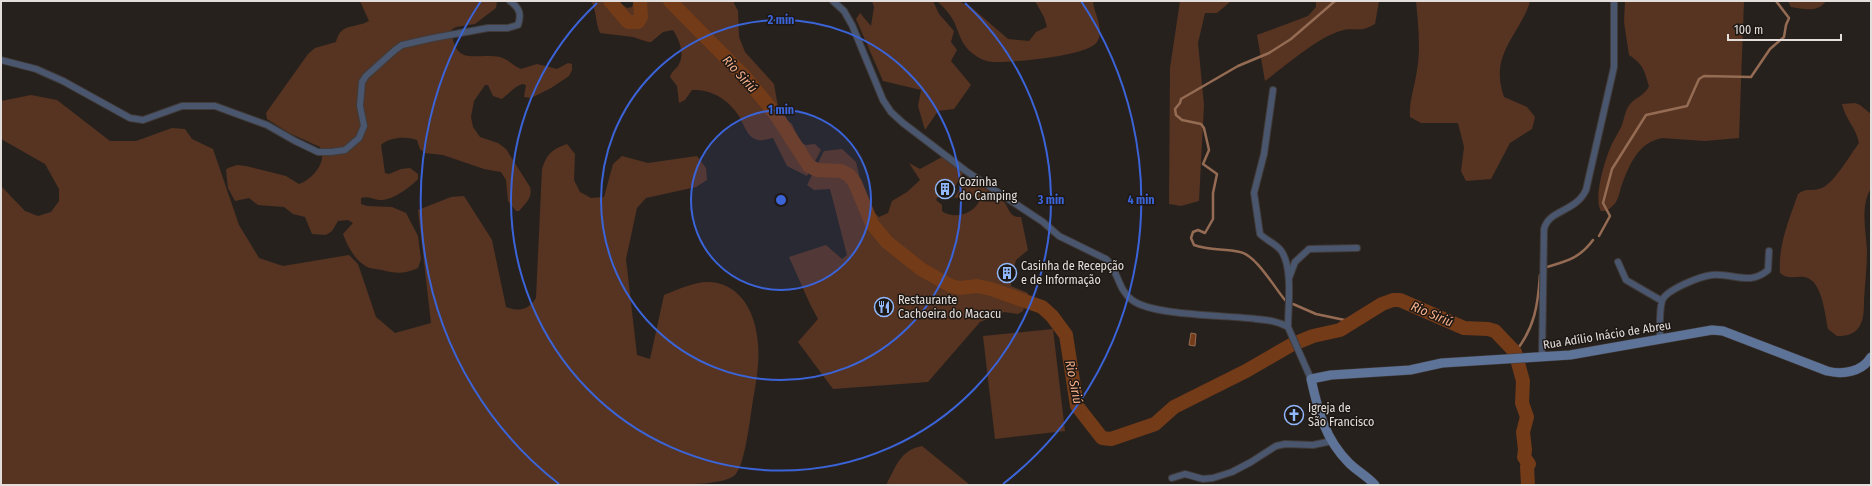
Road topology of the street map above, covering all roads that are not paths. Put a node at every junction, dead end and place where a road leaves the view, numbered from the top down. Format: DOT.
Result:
graph roads {
  1 [pos="510,1"];
  2 [pos="834,1"];
  3 [pos="1614,1"];
  4 [pos="1,60"];
  5 [pos="1273,90"];
  6 [pos="1357,248"];
  7 [pos="1769,251"];
  8 [pos="1618,262"];
  9 [pos="1288,280"];
  10 [pos="1662,302"];
  11 [pos="1288,327"];
  12 [pos="1660,339"];
  13 [pos="1542,357"];
  14 [pos="1871,357"];
  15 [pos="1311,379"];
  16 [pos="1332,440"];
  17 [pos="1172,478"];
  18 [pos="1375,485"];
  1 -- 4 [label="street"];
  2 -- 11 [label="street"];
  3 -- 13 [label="street"];
  5 -- 9 [label="street"];
  6 -- 9 [label="street"];
  7 -- 10 [label="street"];
  8 -- 10 [label="street"];
  9 -- 11 [label="street"];
  10 -- 12 [label="street"];
  11 -- 15 [label="street"];
  12 -- 13 [label="street, Rua Adílio Inácio de Abreu"];
  12 -- 14 [label="street, Rua Adílio Inácio de Abreu"];
  13 -- 15 [label="street, Rua Adílio Inácio de Abreu"];
  15 -- 16 [label="street"];
  16 -- 17 [label="street"];
  16 -- 18 [label="street"];
}
